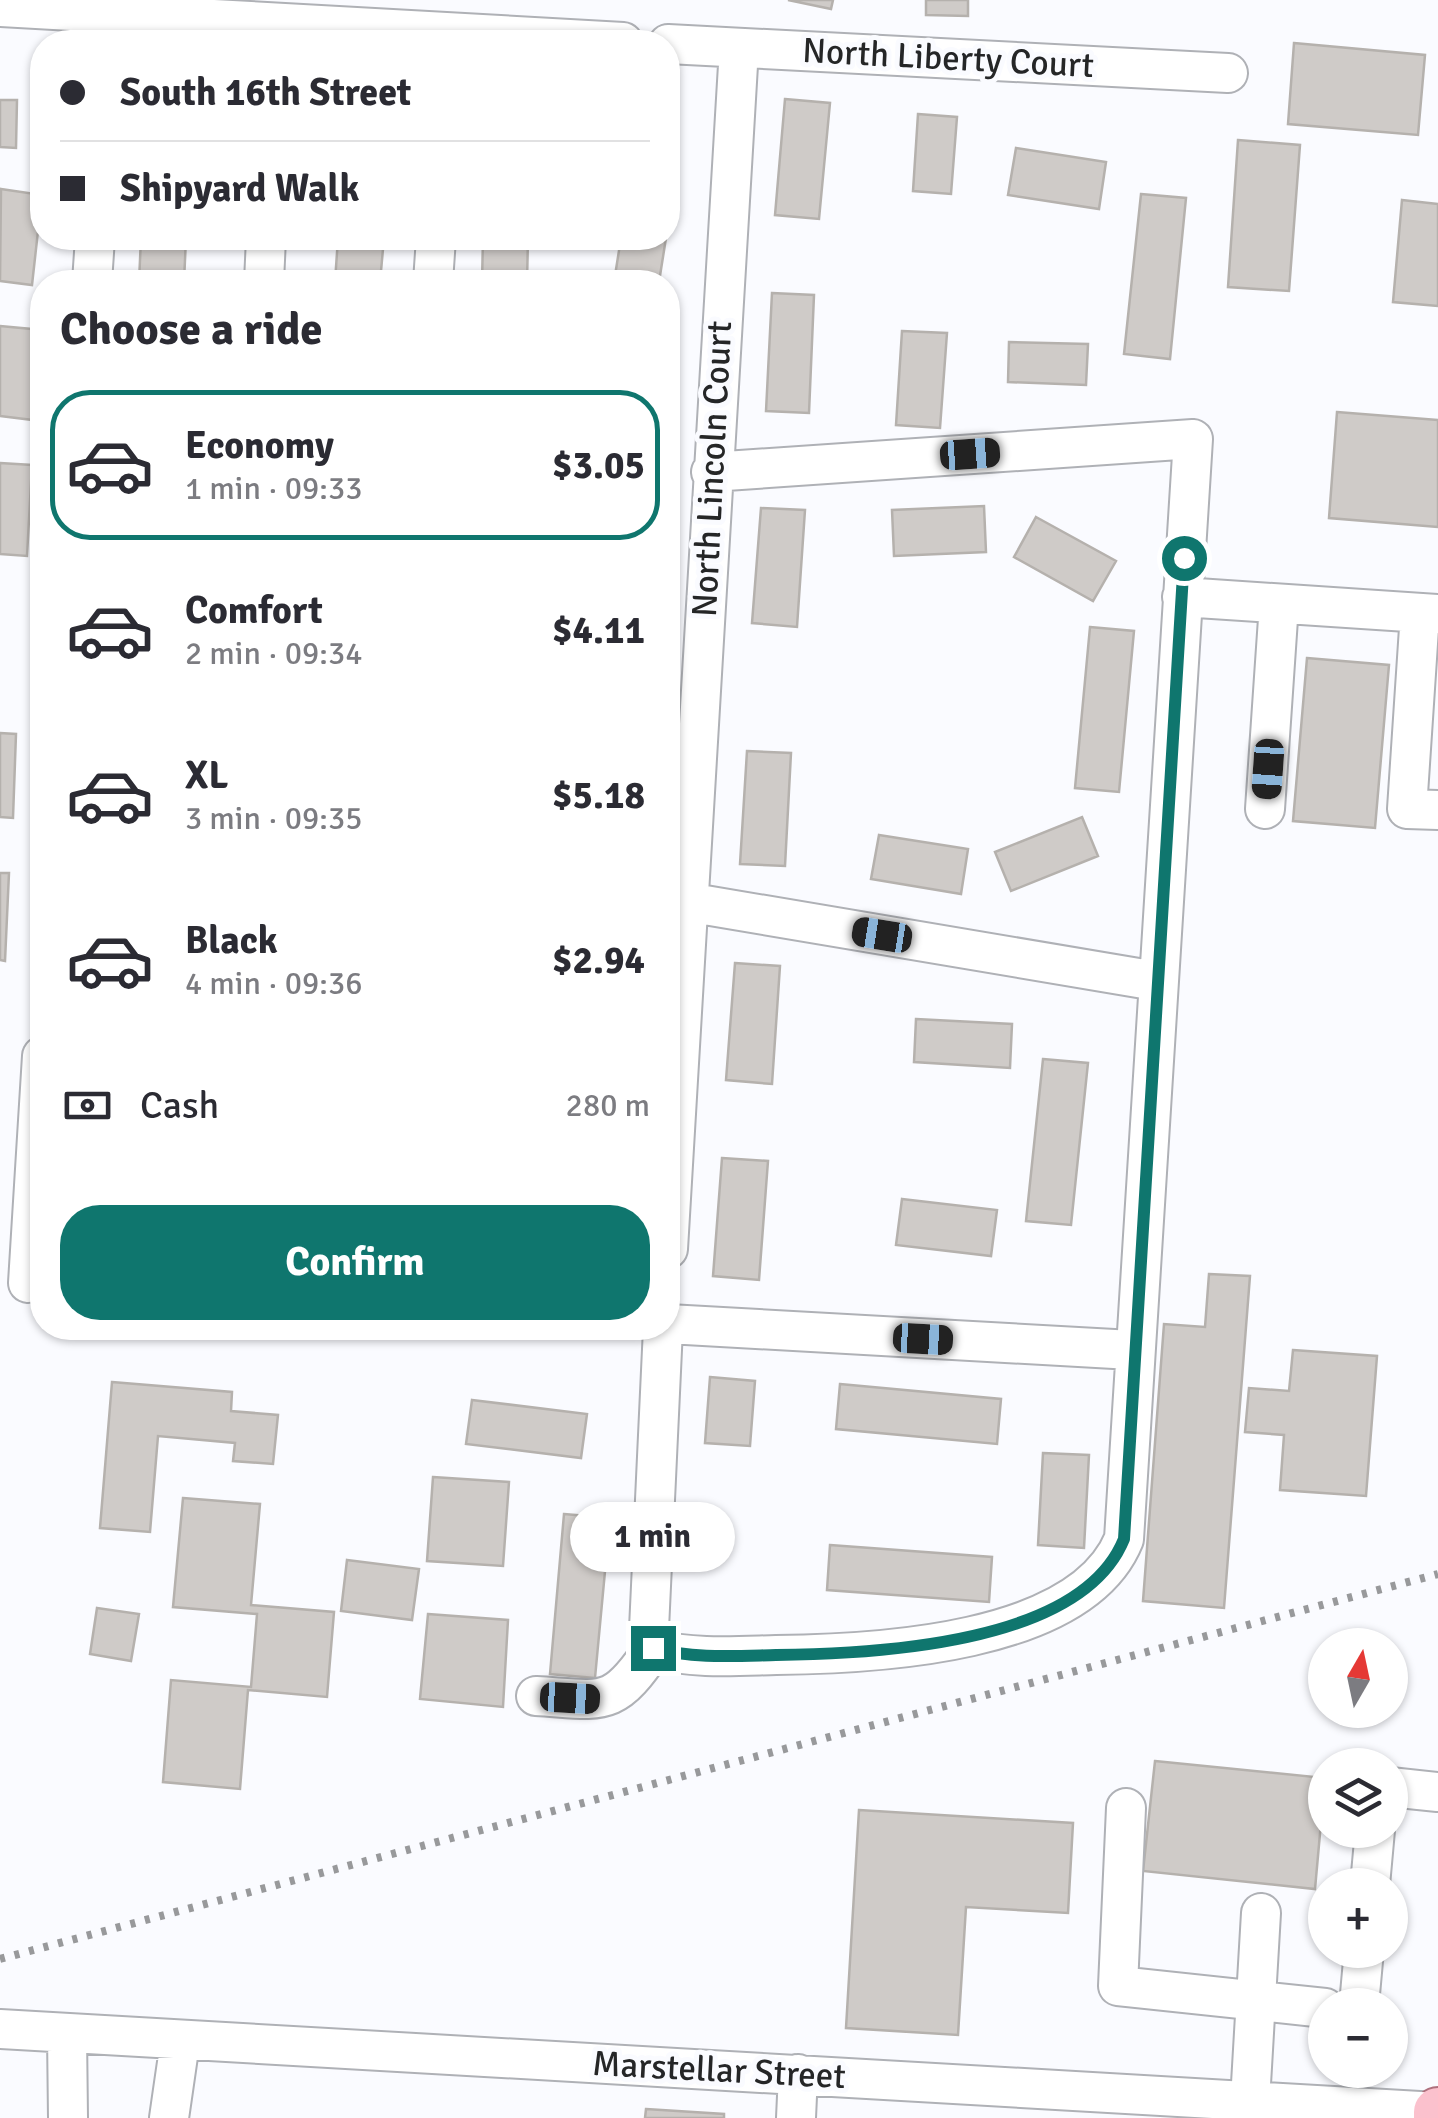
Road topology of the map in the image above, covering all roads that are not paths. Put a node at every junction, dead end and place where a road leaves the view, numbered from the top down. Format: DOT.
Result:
graph roads {
  1 [pos="0,7"];
  2 [pos="278,22"];
  3 [pos="108,29"];
  4 [pos="357,30"];
  5 [pos="680,45"];
  6 [pos="738,48"];
  7 [pos="1228,73"];
  8 [pos="711,472"];
  9 [pos="1182,598"];
  10 [pos="1279,604"];
  11 [pos="1429,613"];
  12 [pos="1265,809"];
  13 [pos="1438,810"];
  14 [pos="687,902"];
  15 [pos="1156,981"];
  16 [pos="680,1030"];
  17 [pos="30,1207"];
  18 [pos="24,1282"];
  19 [pos="680,1327"];
  20 [pos="664,1340"];
  21 [pos="1132,1350"];
  22 [pos="653,1648"];
  23 [pos="536,1696"];
  24 [pos="1408,1790"];
  25 [pos="1438,1792"];
  26 [pos="1126,1808"];
  27 [pos="1261,1913"];
  28 [pos="1256,2004"];
  29 [pos="1308,2007"];
  30 [pos="0,2028"];
  31 [pos="67,2034"];
  32 [pos="180,2042"];
  33 [pos="798,2074"];
  34 [pos="1250,2100"];
  35 [pos="1117,2106"];
  36 [pos="1438,2114"];
  37 [pos="68,2118"];
  38 [pos="169,2118"];
  39 [pos="796,2118"];
  1 -- 3 [label="street"];
  2 -- 3 [label="street"];
  2 -- 4 [label="street"];
  5 -- 6 [label="street, North Liberty Court"];
  6 -- 7 [label="street, North Liberty Court"];
  6 -- 8 [label="street, North Lincoln Court"];
  8 -- 9 [label="street"];
  8 -- 14 [label="street, North Lincoln Court"];
  9 -- 10 [label="street"];
  9 -- 15 [label="street"];
  10 -- 11 [label="street"];
  10 -- 12 [label="street"];
  11 -- 13 [label="street"];
  14 -- 15 [label="street"];
  14 -- 16 [label="street, North Lincoln Court"];
  15 -- 21 [label="street"];
  17 -- 18 [label="street"];
  19 -- 21 [label="street"];
  20 -- 22 [label="street"];
  21 -- 22 [label="street"];
  22 -- 23 [label="street"];
  24 -- 25 [label="street"];
  26 -- 28 [label="street"];
  27 -- 28 [label="street"];
  28 -- 29 [label="street"];
  28 -- 34 [label="street"];
  30 -- 31 [label="street, Marstellar Street"];
  31 -- 32 [label="street, Marstellar Street"];
  31 -- 37 [label="street"];
  32 -- 33 [label="street, Marstellar Street"];
  32 -- 38 [label="street"];
  33 -- 35 [label="street, Marstellar Street"];
  33 -- 39 [label="street"];
  34 -- 35 [label="street, Marstellar Street"];
  34 -- 36 [label="street, Marstellar Street"];
}
